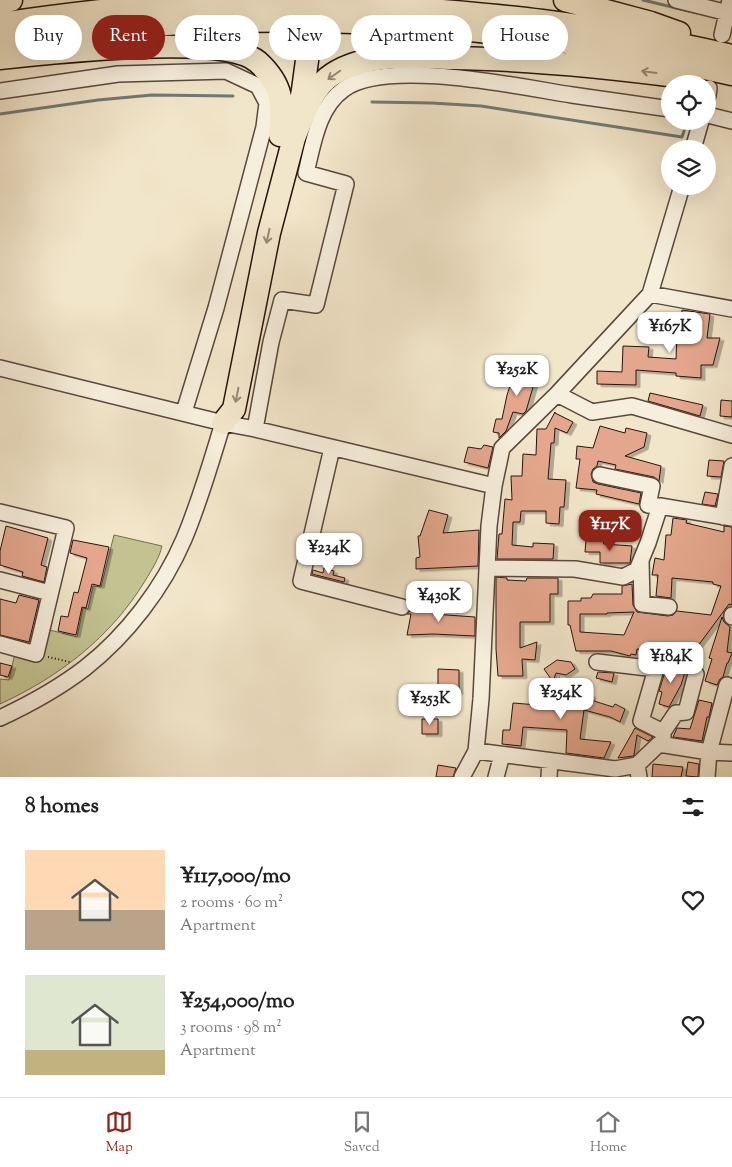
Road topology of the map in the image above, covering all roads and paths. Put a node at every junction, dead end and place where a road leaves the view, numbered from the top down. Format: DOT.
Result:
graph roads {
  1 [pos="11,0"];
  2 [pos="565,0"];
  3 [pos="676,0"];
  4 [pos="0,3"];
  5 [pos="730,9"];
  6 [pos="0,24"];
  7 [pos="0,43"];
  8 [pos="729,48"];
  9 [pos="0,58"];
  10 [pos="304,60"];
  11 [pos="732,74"];
  12 [pos="732,85"];
  13 [pos="0,92"];
  14 [pos="661,108"];
  15 [pos="716,116"];
  16 [pos="732,121"];
  17 [pos="287,136"];
  18 [pos="679,195"];
  19 [pos="650,294"];
  20 [pos="732,309"];
  21 [pos="0,368"];
  22 [pos="557,394"];
  23 [pos="184,412"];
  24 [pos="223,423"];
  25 [pos="255,429"];
  26 [pos="732,435"];
  27 [pos="332,448"];
  28 [pos="732,466"];
  29 [pos="600,475"];
  30 [pos="494,486"];
  31 [pos="660,506"];
  32 [pos="0,512"];
  33 [pos="727,518"];
  34 [pos="641,561"];
  35 [pos="488,568"];
  36 [pos="0,580"];
  37 [pos="50,593"];
  38 [pos="670,607"];
  39 [pos="402,608"];
  40 [pos="0,644"];
  41 [pos="36,654"];
  42 [pos="597,662"];
  43 [pos="75,664"];
  44 [pos="696,674"];
  45 [pos="727,685"];
  46 [pos="0,718"];
  47 [pos="663,738"];
  48 [pos="476,751"];
  49 [pos="709,752"];
  50 [pos="732,753"];
  51 [pos="502,755"];
  52 [pos="550,761"];
  53 [pos="638,771"];
  54 [pos="462,777"];
  55 [pos="496,777"];
  56 [pos="549,777"];
  57 [pos="707,777"];
  1 -- 4 [label="highway"];
  2 -- 8 [label="highway"];
  3 -- 5 [label="street"];
  5 -- 8 [label="street"];
  6 -- 8 [label="highway"];
  7 -- 11 [label="highway"];
  9 -- 17 [label="highway"];
  10 -- 17 [label="highway"];
  12 -- 17 [label="highway, one-way"];
  13 -- 23 [label="street"];
  14 -- 25 [label="street"];
  15 -- 16 [label="street"];
  17 -- 24 [label="highway"];
  18 -- 19 [label="street"];
  19 -- 20 [label="street"];
  19 -- 22 [label="street"];
  21 -- 23 [label="street"];
  22 -- 26 [label="street"];
  22 -- 30 [label="street"];
  23 -- 24 [label="street"];
  24 -- 25 [label="street"];
  24 -- 46 [label="street"];
  25 -- 27 [label="street"];
  27 -- 30 [label="street"];
  27 -- 39 [label="street"];
  28 -- 33 [label="street"];
  29 -- 31 [label="street"];
  30 -- 35 [label="street"];
  31 -- 33 [label="street"];
  31 -- 34 [label="street"];
  32 -- 37 [label="street"];
  34 -- 35 [label="street"];
  34 -- 38 [label="street"];
  35 -- 48 [label="street"];
  36 -- 37 [label="street"];
  37 -- 41 [label="street"];
  40 -- 41 [label="street"];
  41 -- 43 [label="path"];
  42 -- 47 [label="street"];
  44 -- 47 [label="street"];
  45 -- 49 [label="street"];
  47 -- 49 [label="street"];
  47 -- 53 [label="street"];
  48 -- 51 [label="street"];
  48 -- 54 [label="street"];
  49 -- 50 [label="street"];
  49 -- 57 [label="street"];
  51 -- 52 [label="street"];
  51 -- 55 [label="street"];
  52 -- 53 [label="street"];
  52 -- 56 [label="street"];
}
